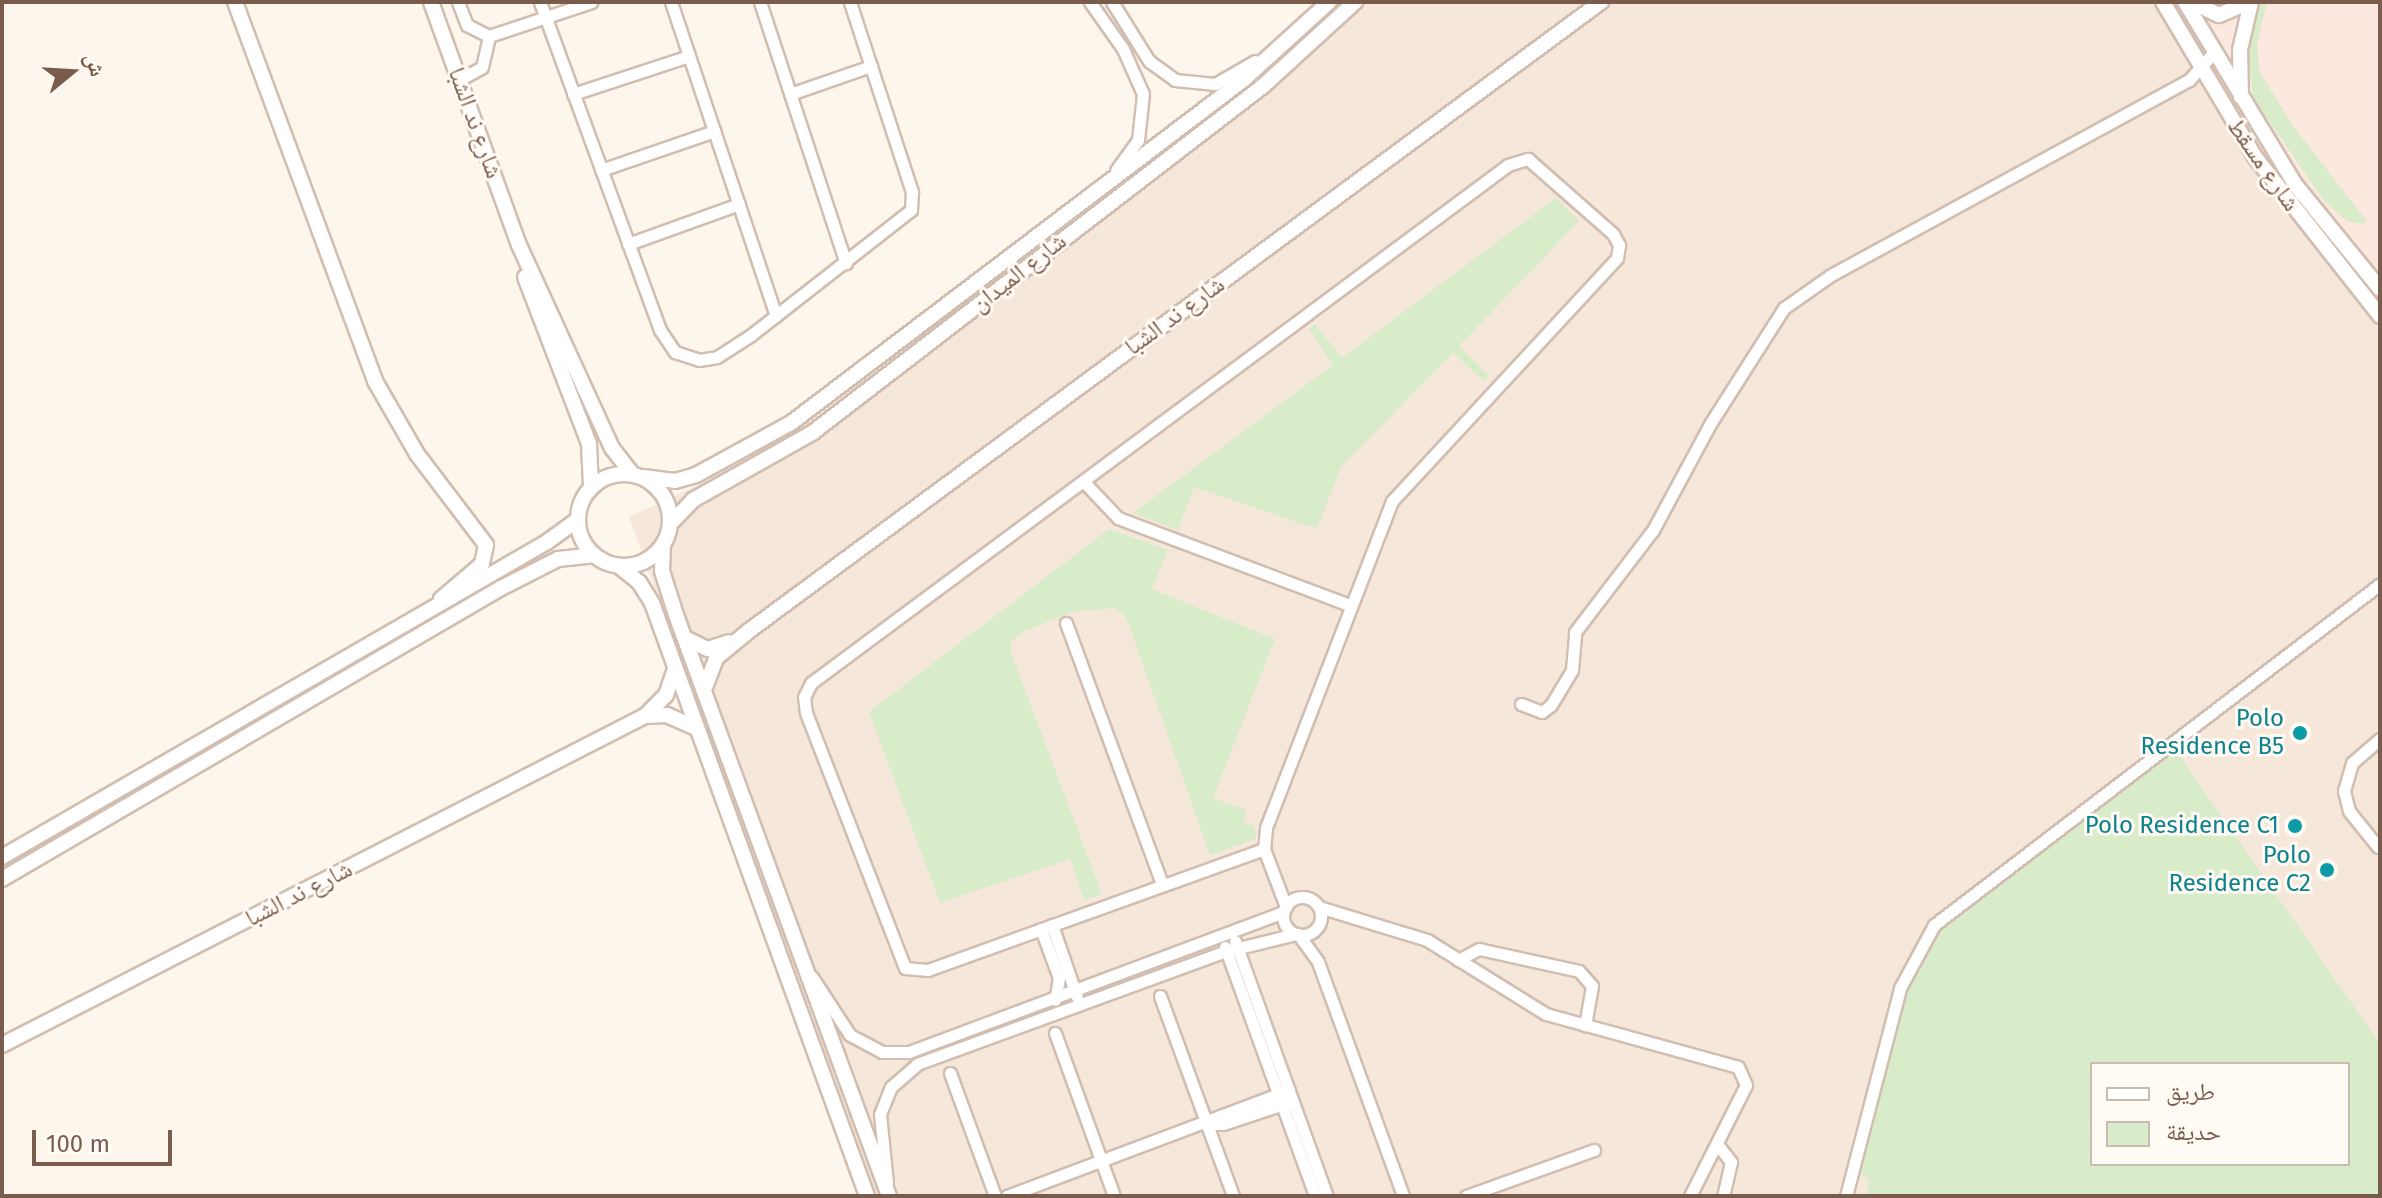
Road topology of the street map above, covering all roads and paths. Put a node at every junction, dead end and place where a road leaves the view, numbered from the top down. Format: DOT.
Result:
graph roads {
  1 [pos="235,2"];
  2 [pos="431,2"];
  3 [pos="458,2"];
  4 [pos="540,2"];
  5 [pos="591,2"];
  6 [pos="671,2"];
  7 [pos="760,2"];
  8 [pos="850,2"];
  9 [pos="1090,2"];
  10 [pos="1112,2"];
  11 [pos="1329,2"];
  12 [pos="1355,2"];
  13 [pos="1601,2"];
  14 [pos="2163,2"];
  15 [pos="2185,2"];
  16 [pos="2192,2"];
  17 [pos="2250,2"];
  18 [pos="546,17"];
  19 [pos="489,36"];
  20 [pos="1283,45"];
  21 [pos="2213,53"];
  22 [pos="689,56"];
  23 [pos="871,66"];
  24 [pos="2201,71"];
  25 [pos="459,80"];
  26 [pos="573,94"];
  27 [pos="790,94"];
  28 [pos="2242,101"];
  29 [pos="714,131"];
  30 [pos="601,170"];
  31 [pos="1095,194"];
  32 [pos="739,204"];
  33 [pos="628,244"];
  34 [pos="519,245"];
  35 [pos="846,263"];
  36 [pos="2380,289"];
  37 [pos="776,316"];
  38 [pos="2380,316"];
  39 [pos="637,476"];
  40 [pos="1083,481"];
  41 [pos="591,487"];
  42 [pos="577,520"];
  43 [pos="670,524"];
  44 [pos="663,544"];
  45 [pos="594,555"];
  46 [pos="619,566"];
  47 [pos="2380,584"];
  48 [pos="441,599"];
  49 [pos="1350,605"];
  50 [pos="1066,623"];
  51 [pos="750,630"];
  52 [pos="685,638"];
  53 [pos="675,669"];
  54 [pos="704,690"];
  55 [pos="1521,704"];
  56 [pos="645,716"];
  57 [pos="696,728"];
  58 [pos="2380,740"];
  59 [pos="1264,849"];
  60 [pos="2379,849"];
  61 [pos="2,857"];
  62 [pos="2,879"];
  63 [pos="1278,879"];
  64 [pos="1162,884"];
  65 [pos="1305,898"];
  66 [pos="1319,907"];
  67 [pos="1285,910"];
  68 [pos="1350,919"];
  69 [pos="1046,927"];
  70 [pos="1316,929"];
  71 [pos="1297,934"];
  72 [pos="1230,943"];
  73 [pos="1458,960"];
  74 [pos="1318,962"];
  75 [pos="809,973"];
  76 [pos="1076,992"];
  77 [pos="1160,996"];
  78 [pos="1055,1000"];
  79 [pos="1024,1023"];
  80 [pos="1585,1025"];
  81 [pos="1055,1033"];
  82 [pos="2,1045"];
  83 [pos="950,1073"];
  84 [pos="1286,1098"];
  85 [pos="1207,1124"];
  86 [pos="1717,1144"];
  87 [pos="1594,1150"];
  88 [pos="1102,1162"];
  89 [pos="888,1194"];
  90 [pos="867,1196"];
  91 [pos="995,1196"];
  92 [pos="1007,1196"];
  93 [pos="1114,1196"];
  94 [pos="1233,1196"];
  95 [pos="1315,1196"];
  96 [pos="1327,1196"];
  97 [pos="1403,1196"];
  98 [pos="1466,1196"];
  99 [pos="1690,1196"];
  100 [pos="1723,1196"];
  101 [pos="1846,1196"];
  1 -- 48 [label="street"];
  2 -- 25 [label="street, شارع ند الشبا"];
  3 -- 19 [label="street"];
  4 -- 18 [label="street"];
  5 -- 18 [label="street"];
  6 -- 22 [label="street"];
  7 -- 27 [label="street"];
  8 -- 23 [label="street"];
  9 -- 31 [label="street"];
  10 -- 20 [label="street"];
  11 -- 20 [label="street, شارع الميدان"];
  12 -- 43 [label="street, شارع الميدان"];
  13 -- 51 [label="street, شارع ند الشبا"];
  14 -- 24 [label="street, شارع مسقط"];
  15 -- 21 [label="street, شارع مسقط"];
  16 -- 17 [label="street"];
  17 -- 28 [label="street"];
  18 -- 19 [label="street"];
  18 -- 26 [label="street"];
  19 -- 25 [label="street"];
  20 -- 31 [label="street, شارع الميدان"];
  21 -- 24 [label="street"];
  21 -- 28 [label="street, شارع مسقط"];
  22 -- 26 [label="street"];
  22 -- 29 [label="street"];
  23 -- 27 [label="street"];
  23 -- 35 [label="street"];
  24 -- 38 [label="street, شارع مسقط"];
  24 -- 55 [label="street"];
  25 -- 34 [label="street, شارع ند الشبا"];
  26 -- 30 [label="street"];
  27 -- 35 [label="street"];
  28 -- 36 [label="street, شارع مسقط"];
  29 -- 30 [label="street"];
  29 -- 32 [label="street"];
  30 -- 33 [label="street"];
  31 -- 39 [label="street, شارع الميدان"];
  32 -- 33 [label="street"];
  32 -- 37 [label="street"];
  33 -- 37 [label="street"];
  34 -- 39 [label="street, شارع ند الشبا"];
  34 -- 41 [label="street, شارع ند الشبا"];
  35 -- 37 [label="street"];
  39 -- 41 [label="street"];
  39 -- 43 [label="street"];
  40 -- 49 [label="street"];
  40 -- 49 [label="street"];
  40 -- 69 [label="street"];
  41 -- 42 [label="street"];
  42 -- 45 [label="street"];
  42 -- 48 [label="street"];
  43 -- 44 [label="street"];
  44 -- 46 [label="street"];
  44 -- 52 [label="street"];
  45 -- 46 [label="street"];
  45 -- 62 [label="street"];
  46 -- 53 [label="street"];
  47 -- 101 [label="street"];
  48 -- 61 [label="street"];
  49 -- 59 [label="street"];
  50 -- 64 [label="street"];
  51 -- 52 [label="street, شارع ند الشبا"];
  51 -- 54 [label="street, شارع ند الشبا"];
  52 -- 54 [label="street"];
  53 -- 56 [label="street"];
  53 -- 57 [label="street"];
  54 -- 75 [label="street"];
  56 -- 57 [label="street"];
  56 -- 82 [label="street, شارع ند الشبا"];
  57 -- 90 [label="street"];
  58 -- 60 [label="street"];
  59 -- 63 [label="street"];
  59 -- 64 [label="street"];
  63 -- 65 [label="street"];
  63 -- 67 [label="street"];
  64 -- 69 [label="street"];
  65 -- 66 [label="street"];
  65 -- 67 [label="street"];
  66 -- 68 [label="street"];
  66 -- 70 [label="street"];
  67 -- 71 [label="street"];
  67 -- 72 [label="street"];
  68 -- 70 [label="street"];
  68 -- 73 [label="street"];
  69 -- 76 [label="street"];
  69 -- 78 [label="street"];
  70 -- 71 [label="street"];
  70 -- 74 [label="street"];
  71 -- 72 [label="street"];
  71 -- 74 [label="street"];
  72 -- 76 [label="street"];
  72 -- 79 [label="street"];
  72 -- 84 [label="street"];
  73 -- 80 [label="street"];
  73 -- 80 [label="street"];
  74 -- 97 [label="street"];
  75 -- 78 [label="street"];
  75 -- 89 [label="street"];
  76 -- 78 [label="street"];
  76 -- 79 [label="street"];
  77 -- 85 [label="street"];
  79 -- 89 [label="street"];
  80 -- 86 [label="street"];
  81 -- 88 [label="street"];
  83 -- 91 [label="street"];
  84 -- 85 [label="street"];
  84 -- 95 [label="street"];
  84 -- 96 [label="street"];
  85 -- 88 [label="street"];
  85 -- 94 [label="street"];
  86 -- 99 [label="street"];
  86 -- 100 [label="street"];
  87 -- 98 [label="street"];
  88 -- 92 [label="street"];
  88 -- 93 [label="street"];
}
